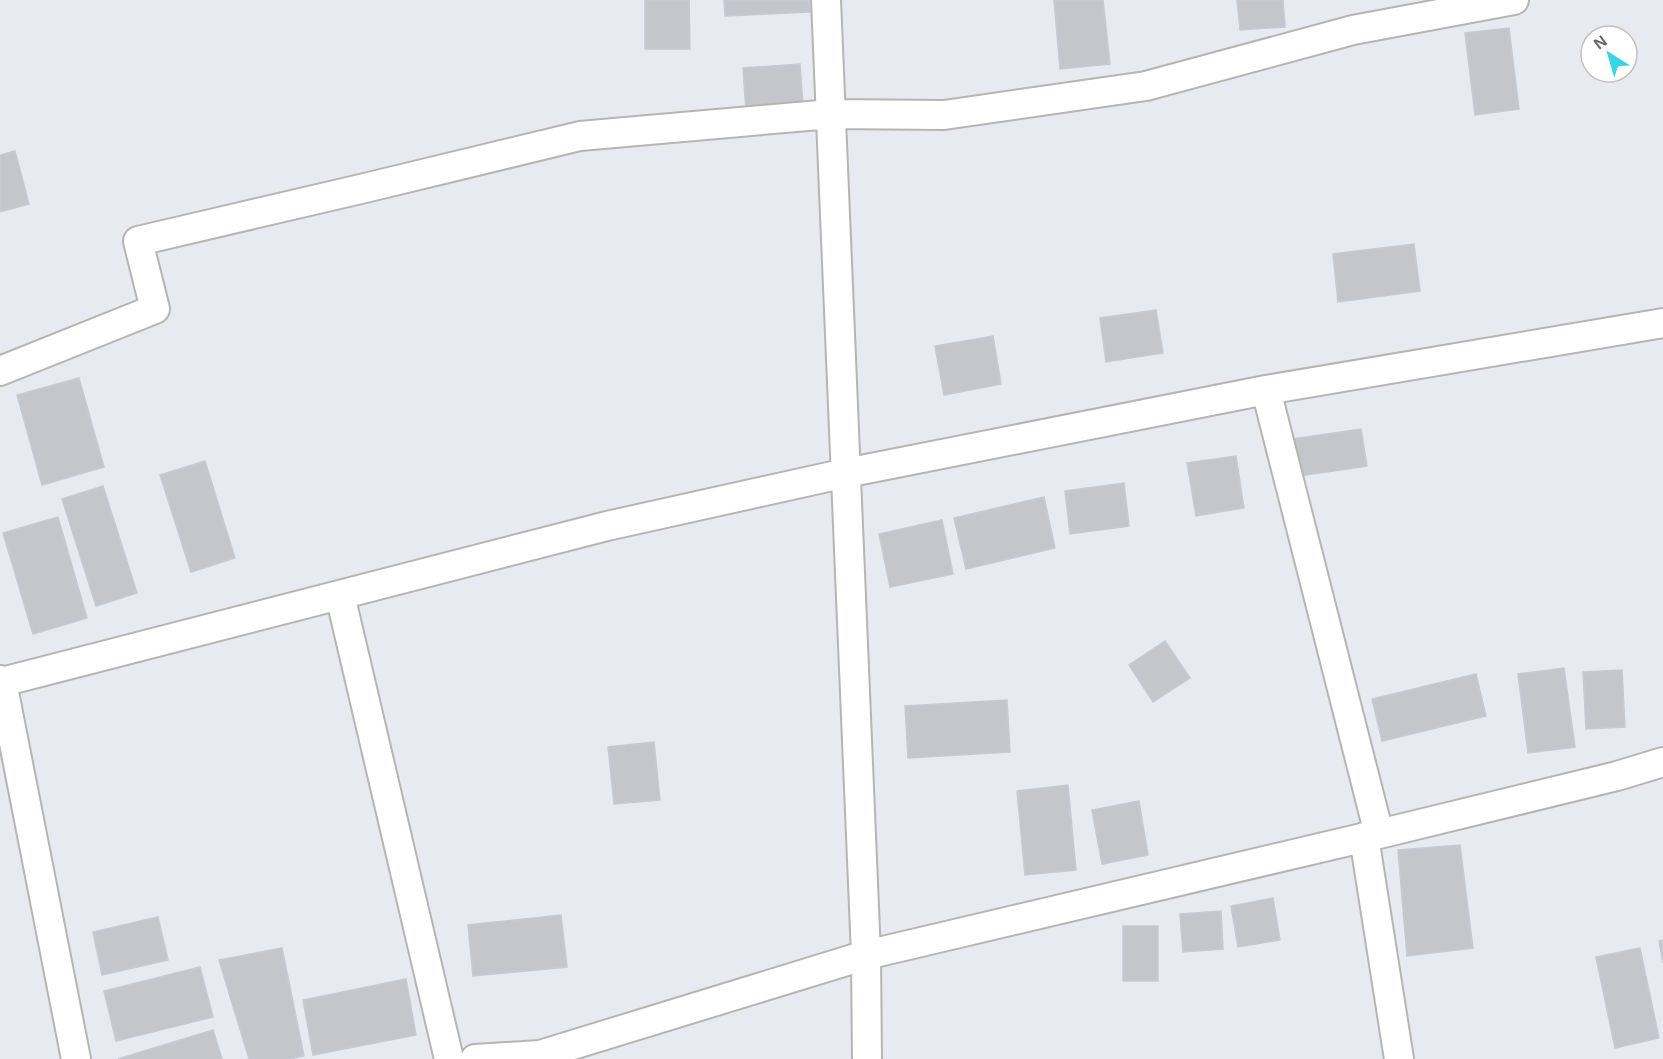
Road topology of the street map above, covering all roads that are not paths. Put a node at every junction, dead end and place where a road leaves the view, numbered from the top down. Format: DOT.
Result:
graph roads {
  1 [pos="826,0"];
  2 [pos="1514,0"];
  3 [pos="831,114"];
  4 [pos="1663,323"];
  5 [pos="0,371"];
  6 [pos="1266,390"];
  7 [pos="846,473"];
  8 [pos="340,595"];
  9 [pos="1,682"];
  10 [pos="1663,762"];
  11 [pos="1372,835"];
  12 [pos="866,955"];
  13 [pos="76,1059"];
  14 [pos="449,1059"];
  15 [pos="475,1059"];
  16 [pos="867,1059"];
  17 [pos="1399,1059"];
  1 -- 3 [label="street"];
  2 -- 3 [label="street"];
  3 -- 5 [label="street"];
  3 -- 7 [label="street"];
  4 -- 6 [label="street"];
  6 -- 7 [label="street"];
  6 -- 11 [label="street"];
  7 -- 8 [label="street"];
  7 -- 12 [label="street"];
  8 -- 9 [label="street"];
  8 -- 14 [label="street"];
  9 -- 13 [label="street"];
  10 -- 11 [label="street"];
  11 -- 12 [label="street"];
  11 -- 17 [label="street"];
  12 -- 15 [label="street"];
  12 -- 16 [label="street"];
}
